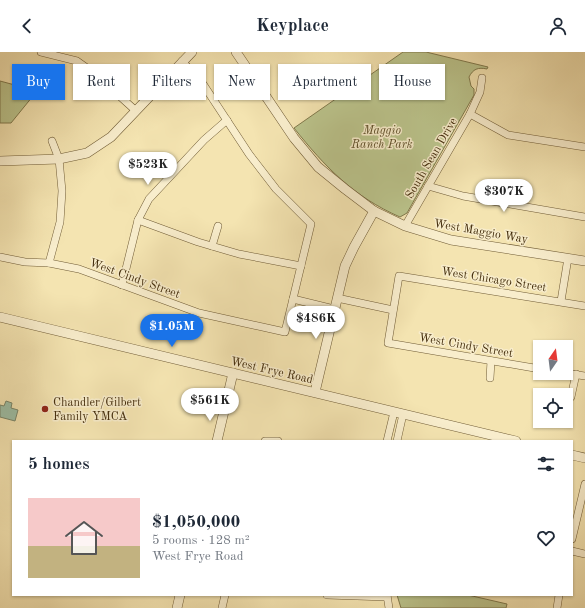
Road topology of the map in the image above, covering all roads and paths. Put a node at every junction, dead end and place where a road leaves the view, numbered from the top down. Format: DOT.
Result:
graph roads {
  1 [pos="41,52"];
  2 [pos="192,52"];
  3 [pos="236,52"];
  4 [pos="182,61"];
  5 [pos="482,78"];
  6 [pos="136,110"];
  7 [pos="470,114"];
  8 [pos="227,120"];
  9 [pos="52,141"];
  10 [pos="585,147"];
  11 [pos="59,159"];
  12 [pos="0,162"];
  13 [pos="428,186"];
  14 [pos="374,210"];
  15 [pos="585,217"];
  16 [pos="138,220"];
  17 [pos="218,226"];
  18 [pos="405,226"];
  19 [pos="212,246"];
  20 [pos="0,256"];
  21 [pos="568,258"];
  22 [pos="585,261"];
  23 [pos="49,263"];
  24 [pos="301,266"];
  25 [pos="122,285"];
  26 [pos="337,298"];
  27 [pos="293,299"];
  28 [pos="561,301"];
  29 [pos="585,306"];
  30 [pos="334,309"];
  31 [pos="393,310"];
  32 [pos="0,317"];
  33 [pos="491,361"];
  34 [pos="533,368"];
  35 [pos="234,373"];
  36 [pos="573,374"];
  37 [pos="576,374"];
  38 [pos="585,376"];
  39 [pos="490,378"];
  40 [pos="573,388"];
  41 [pos="315,392"];
  42 [pos="399,413"];
  43 [pos="217,440"];
  44 [pos="387,440"];
  45 [pos="397,440"];
  46 [pos="512,440"];
  47 [pos="573,455"];
  48 [pos="585,458"];
  49 [pos="585,484"];
  50 [pos="573,535"];
  51 [pos="573,550"];
  52 [pos="585,554"];
  53 [pos="180,596"];
  54 [pos="225,596"];
  55 [pos="387,596"];
  56 [pos="560,596"];
  57 [pos="177,608"];
  58 [pos="222,608"];
  59 [pos="390,608"];
  60 [pos="557,608"];
  1 -- 6 [label="street"];
  2 -- 4 [label="street"];
  3 -- 14 [label="street, West Maggio Way"];
  4 -- 6 [label="street"];
  4 -- 8 [label="street"];
  5 -- 7 [label="street, South Sean Drive"];
  6 -- 11 [label="street"];
  7 -- 10 [label="street"];
  7 -- 13 [label="street, South Sean Drive"];
  8 -- 16 [label="street"];
  8 -- 24 [label="street"];
  9 -- 11 [label="street"];
  11 -- 12 [label="street"];
  11 -- 23 [label="street"];
  13 -- 15 [label="street"];
  13 -- 18 [label="street, South Sean Drive"];
  14 -- 18 [label="street, West Maggio Way"];
  14 -- 26 [label="street"];
  16 -- 19 [label="street"];
  16 -- 25 [label="street"];
  17 -- 19 [label="street"];
  18 -- 21 [label="street, West Maggio Way"];
  19 -- 24 [label="street"];
  20 -- 23 [label="street, West Cindy Street"];
  21 -- 22 [label="street, West Maggio Way"];
  21 -- 28 [label="street"];
  23 -- 25 [label="street, West Cindy Street"];
  24 -- 27 [label="street"];
  25 -- 27 [label="street, West Cindy Street"];
  26 -- 30 [label="street"];
  26 -- 31 [label="street"];
  27 -- 30 [label="street"];
  28 -- 29 [label="street, West Chicago Street"];
  28 -- 31 [label="street, West Chicago Street"];
  30 -- 41 [label="street"];
  31 -- 33 [label="street, West Cindy Street"];
  32 -- 35 [label="street, West Frye Road"];
  33 -- 34 [label="street, West Cindy Street"];
  33 -- 39 [label="street"];
  35 -- 41 [label="street, West Frye Road"];
  35 -- 43 [label="street"];
  36 -- 37 [label="street"];
  37 -- 38 [label="street"];
  37 -- 40 [label="street"];
  41 -- 42 [label="street, West Frye Road"];
  42 -- 44 [label="street"];
  42 -- 45 [label="street"];
  42 -- 46 [label="street, West Frye Road"];
  47 -- 48 [label="street"];
  49 -- 50 [label="street"];
  51 -- 52 [label="street"];
  53 -- 57 [label="street"];
  54 -- 58 [label="street"];
  55 -- 59 [label="street"];
  56 -- 60 [label="street"];
}
